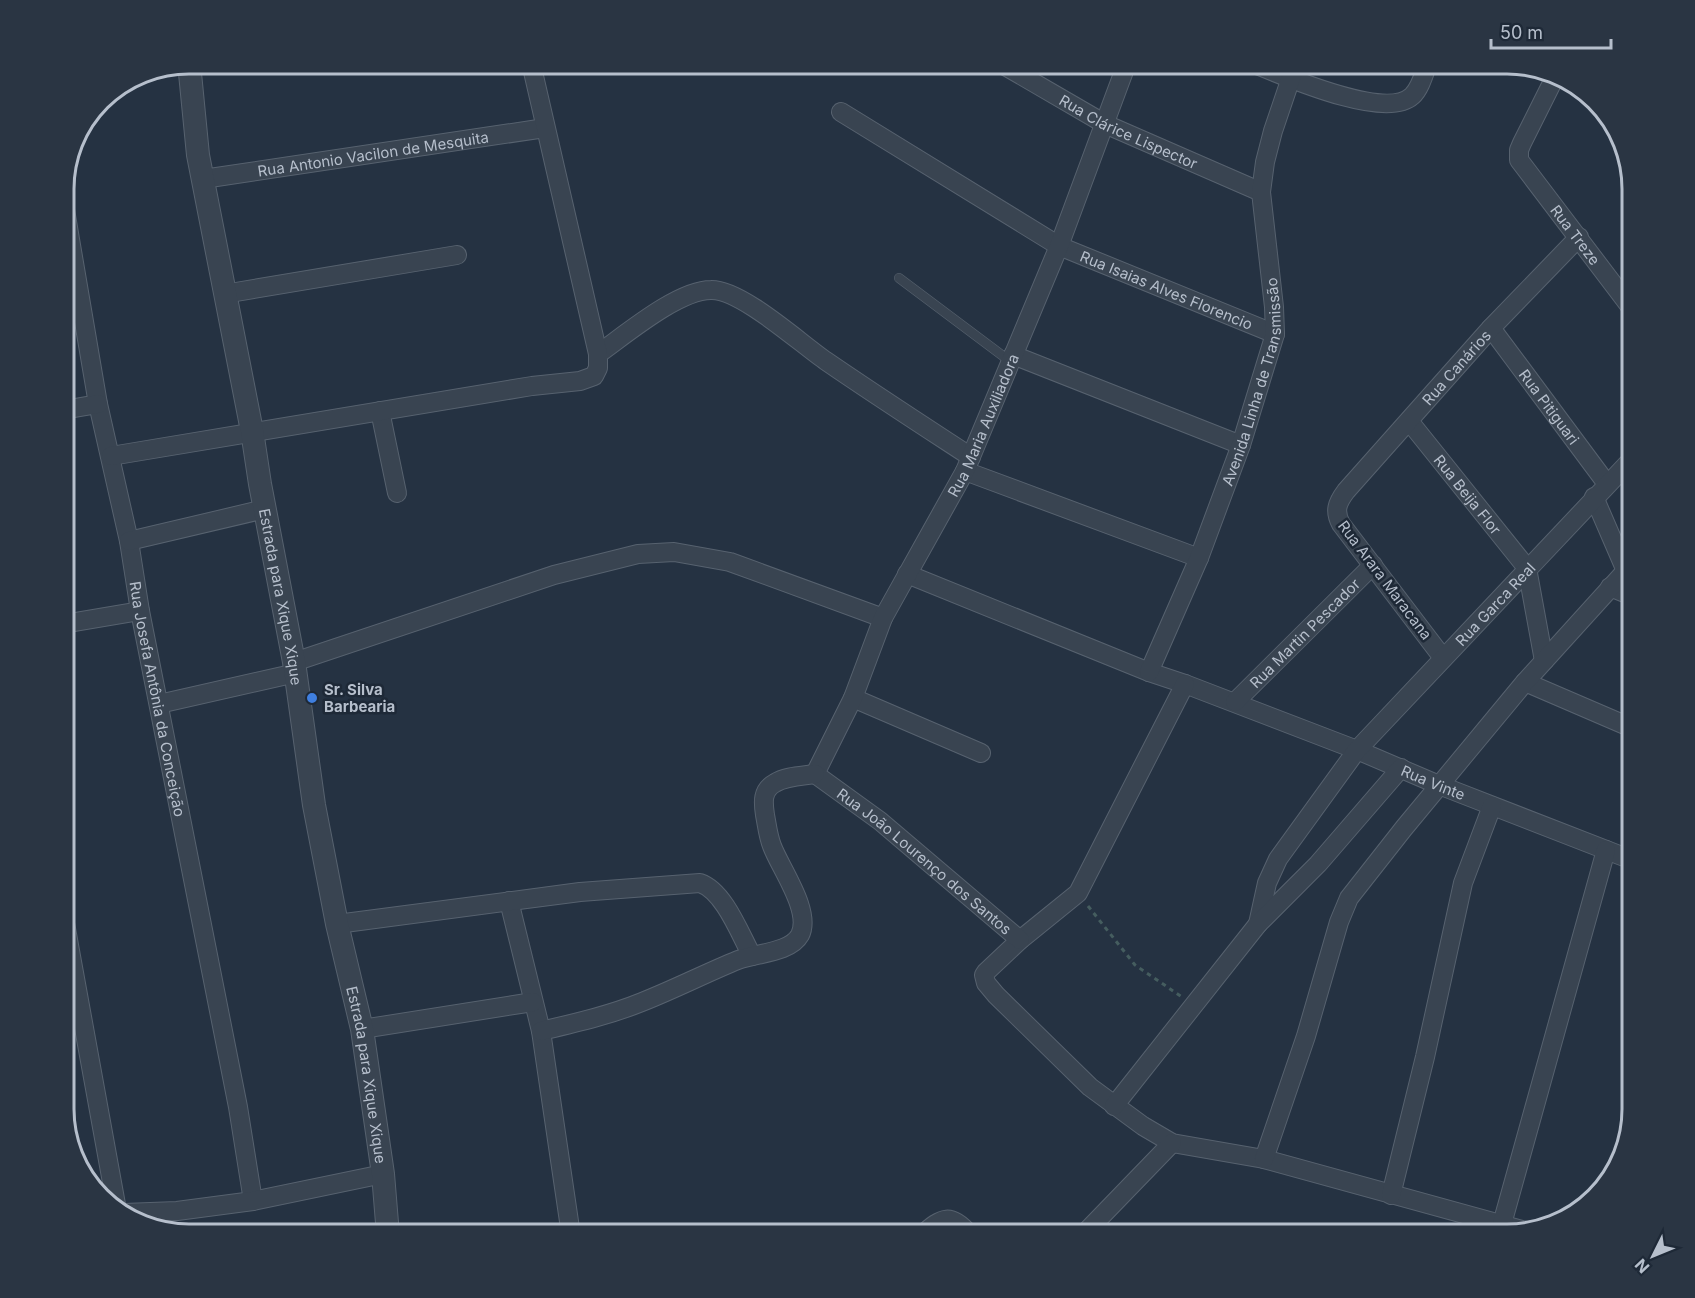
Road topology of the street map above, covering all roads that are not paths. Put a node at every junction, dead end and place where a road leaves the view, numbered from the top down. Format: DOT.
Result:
graph roads {
  1 [pos="190,74"];
  2 [pos="533,74"];
  3 [pos="1019,74"];
  4 [pos="1123,74"];
  5 [pos="1293,74"];
  6 [pos="1300,74"];
  7 [pos="1424,74"];
  8 [pos="1552,83"];
  9 [pos="841,112"];
  10 [pos="1105,124"];
  11 [pos="545,128"];
  12 [pos="203,179"];
  13 [pos="1262,192"];
  14 [pos="1579,237"];
  15 [pos="1059,246"];
  16 [pos="457,255"];
  17 [pos="74,263"];
  18 [pos="899,278"];
  19 [pos="224,294"];
  20 [pos="1622,295"];
  21 [pos="1491,328"];
  22 [pos="1275,334"];
  23 [pos="598,354"];
  24 [pos="1012,358"];
  25 [pos="98,404"];
  26 [pos="74,408"];
  27 [pos="380,411"];
  28 [pos="1409,421"];
  29 [pos="252,431"];
  30 [pos="1241,445"];
  31 [pos="111,456"];
  32 [pos="968,464"];
  33 [pos="1622,469"];
  34 [pos="1607,484"];
  35 [pos="397,493"];
  36 [pos="1594,497"];
  37 [pos="1339,500"];
  38 [pos="265,509"];
  39 [pos="129,541"];
  40 [pos="1622,553"];
  41 [pos="1199,558"];
  42 [pos="1373,565"];
  43 [pos="1527,568"];
  44 [pos="907,574"];
  45 [pos="1622,574"];
  46 [pos="1610,587"];
  47 [pos="1622,592"];
  48 [pos="140,611"];
  49 [pos="883,618"];
  50 [pos="74,622"];
  51 [pos="1443,658"];
  52 [pos="1544,661"];
  53 [pos="295,667"];
  54 [pos="1149,672"];
  55 [pos="1525,682"];
  56 [pos="1185,684"];
  57 [pos="853,698"];
  58 [pos="1234,702"];
  59 [pos="159,704"];
  60 [pos="1622,724"];
  61 [pos="1357,750"];
  62 [pos="981,753"];
  63 [pos="1401,768"];
  64 [pos="815,774"];
  65 [pos="1439,785"];
  66 [pos="1492,806"];
  67 [pos="1606,850"];
  68 [pos="1622,856"];
  69 [pos="509,901"];
  70 [pos="337,924"];
  71 [pos="1258,924"];
  72 [pos="1020,940"];
  73 [pos="752,956"];
  74 [pos="74,973"];
  75 [pos="533,1002"];
  76 [pos="362,1029"];
  77 [pos="541,1031"];
  78 [pos="1114,1106"];
  79 [pos="1172,1143"];
  80 [pos="1264,1159"];
  81 [pos="383,1174"];
  82 [pos="1391,1195"];
  83 [pos="115,1197"];
  84 [pos="253,1201"];
  85 [pos="137,1213"];
  86 [pos="387,1224"];
  87 [pos="570,1224"];
  88 [pos="936,1224"];
  89 [pos="959,1224"];
  90 [pos="1094,1224"];
  91 [pos="1502,1224"];
  1 -- 12 [label="street, Estrada para Xique Xique"];
  2 -- 11 [label="street"];
  3 -- 10 [label="street, Rua Clárice Lispector"];
  4 -- 10 [label="street, Rua Maria Auxiliadora"];
  5 -- 13 [label="street, Avenida Linha de Transmissão"];
  6 -- 7 [label="street"];
  8 -- 14 [label="street, Rua Treze"];
  9 -- 15 [label="street, Rua Isaias Alves Florencio"];
  10 -- 13 [label="street, Rua Clárice Lispector"];
  10 -- 15 [label="street, Rua Maria Auxiliadora"];
  11 -- 12 [label="street, Rua Antonio Vacilon de Mesquita"];
  11 -- 23 [label="street"];
  12 -- 19 [label="street, Estrada para Xique Xique"];
  13 -- 22 [label="street, Avenida Linha de Transmissão"];
  14 -- 20 [label="street, Rua Treze"];
  14 -- 21 [label="street, Rua Canários"];
  15 -- 22 [label="street, Rua Isaias Alves Florencio"];
  15 -- 24 [label="street, Rua Maria Auxiliadora"];
  16 -- 19 [label="street"];
  17 -- 25 [label="street, Rua Josefa Antônia da Conceição"];
  18 -- 24 [label="lane"];
  19 -- 29 [label="street, Estrada para Xique Xique"];
  21 -- 28 [label="street, Rua Canários"];
  21 -- 34 [label="street, Rua Pitiguari"];
  22 -- 30 [label="street, Avenida Linha de Transmissão"];
  23 -- 27 [label="street"];
  23 -- 32 [label="street"];
  24 -- 30 [label="street"];
  24 -- 32 [label="street, Rua Maria Auxiliadora"];
  25 -- 26 [label="street"];
  25 -- 31 [label="street, Rua Josefa Antônia da Conceição"];
  27 -- 29 [label="street"];
  27 -- 35 [label="street"];
  28 -- 37 [label="street, Rua Canários"];
  28 -- 43 [label="street, Rua Beija Flor"];
  29 -- 31 [label="street"];
  29 -- 38 [label="street, Estrada para Xique Xique"];
  30 -- 41 [label="street, Avenida Linha de Transmissão"];
  31 -- 39 [label="street, Rua Josefa Antônia da Conceição"];
  32 -- 41 [label="street"];
  32 -- 44 [label="street, Rua Maria Auxiliadora"];
  33 -- 34 [label="street, Rua Garca Real"];
  34 -- 36 [label="street, Rua Garca Real"];
  36 -- 40 [label="street"];
  36 -- 43 [label="street, Rua Garca Real"];
  37 -- 42 [label="street, Rua Arara Maracana"];
  38 -- 39 [label="street"];
  38 -- 53 [label="street, Estrada para Xique Xique"];
  39 -- 48 [label="street, Rua Josefa Antônia da Conceição"];
  41 -- 54 [label="street, Avenida Linha de Transmissão"];
  42 -- 51 [label="street, Rua Arara Maracana"];
  42 -- 58 [label="street, Rua Martin Pescador"];
  43 -- 51 [label="street, Rua Garca Real"];
  43 -- 52 [label="street"];
  44 -- 49 [label="street, Rua Maria Auxiliadora"];
  44 -- 54 [label="street, Rua Vinte"];
  45 -- 46 [label="street"];
  46 -- 47 [label="street"];
  46 -- 52 [label="street"];
  48 -- 50 [label="street"];
  48 -- 59 [label="street, Rua Josefa Antônia da Conceição"];
  49 -- 53 [label="street"];
  49 -- 57 [label="street, Rua Maria Auxiliadora"];
  51 -- 61 [label="street, Rua Garca Real"];
  52 -- 55 [label="street"];
  53 -- 59 [label="street"];
  53 -- 70 [label="street, Estrada para Xique Xique"];
  54 -- 56 [label="street, Rua Vinte"];
  55 -- 60 [label="street"];
  55 -- 65 [label="street"];
  56 -- 58 [label="street, Rua Vinte"];
  56 -- 72 [label="street"];
  57 -- 62 [label="street"];
  57 -- 64 [label="street, Rua Maria Auxiliadora"];
  58 -- 61 [label="street, Rua Vinte"];
  59 -- 84 [label="street, Rua Josefa Antônia da Conceição"];
  61 -- 63 [label="street, Rua Vinte"];
  61 -- 71 [label="street, Rua Garca Real"];
  63 -- 65 [label="street, Rua Vinte"];
  63 -- 71 [label="street"];
  64 -- 72 [label="street, Rua João Lourenço dos Santos"];
  64 -- 73 [label="street"];
  65 -- 66 [label="street, Rua Vinte"];
  65 -- 80 [label="street"];
  66 -- 67 [label="street, Rua Vinte"];
  66 -- 82 [label="street"];
  67 -- 68 [label="street, Rua Vinte"];
  67 -- 91 [label="street"];
  69 -- 70 [label="street"];
  69 -- 73 [label="street"];
  69 -- 75 [label="street"];
  70 -- 76 [label="street, Estrada para Xique Xique"];
  71 -- 78 [label="street"];
  72 -- 78 [label="street, Rua João Lourenço dos Santos"];
  73 -- 77 [label="street"];
  74 -- 83 [label="street"];
  75 -- 76 [label="street"];
  75 -- 77 [label="street"];
  76 -- 81 [label="street, Estrada para Xique Xique"];
  77 -- 87 [label="street"];
  78 -- 79 [label="street"];
  79 -- 80 [label="street"];
  79 -- 90 [label="street"];
  80 -- 82 [label="street"];
  81 -- 84 [label="street"];
  81 -- 86 [label="street, Estrada para Xique Xique"];
  82 -- 91 [label="street"];
  84 -- 85 [label="street"];
  88 -- 89 [label="street"];
}
